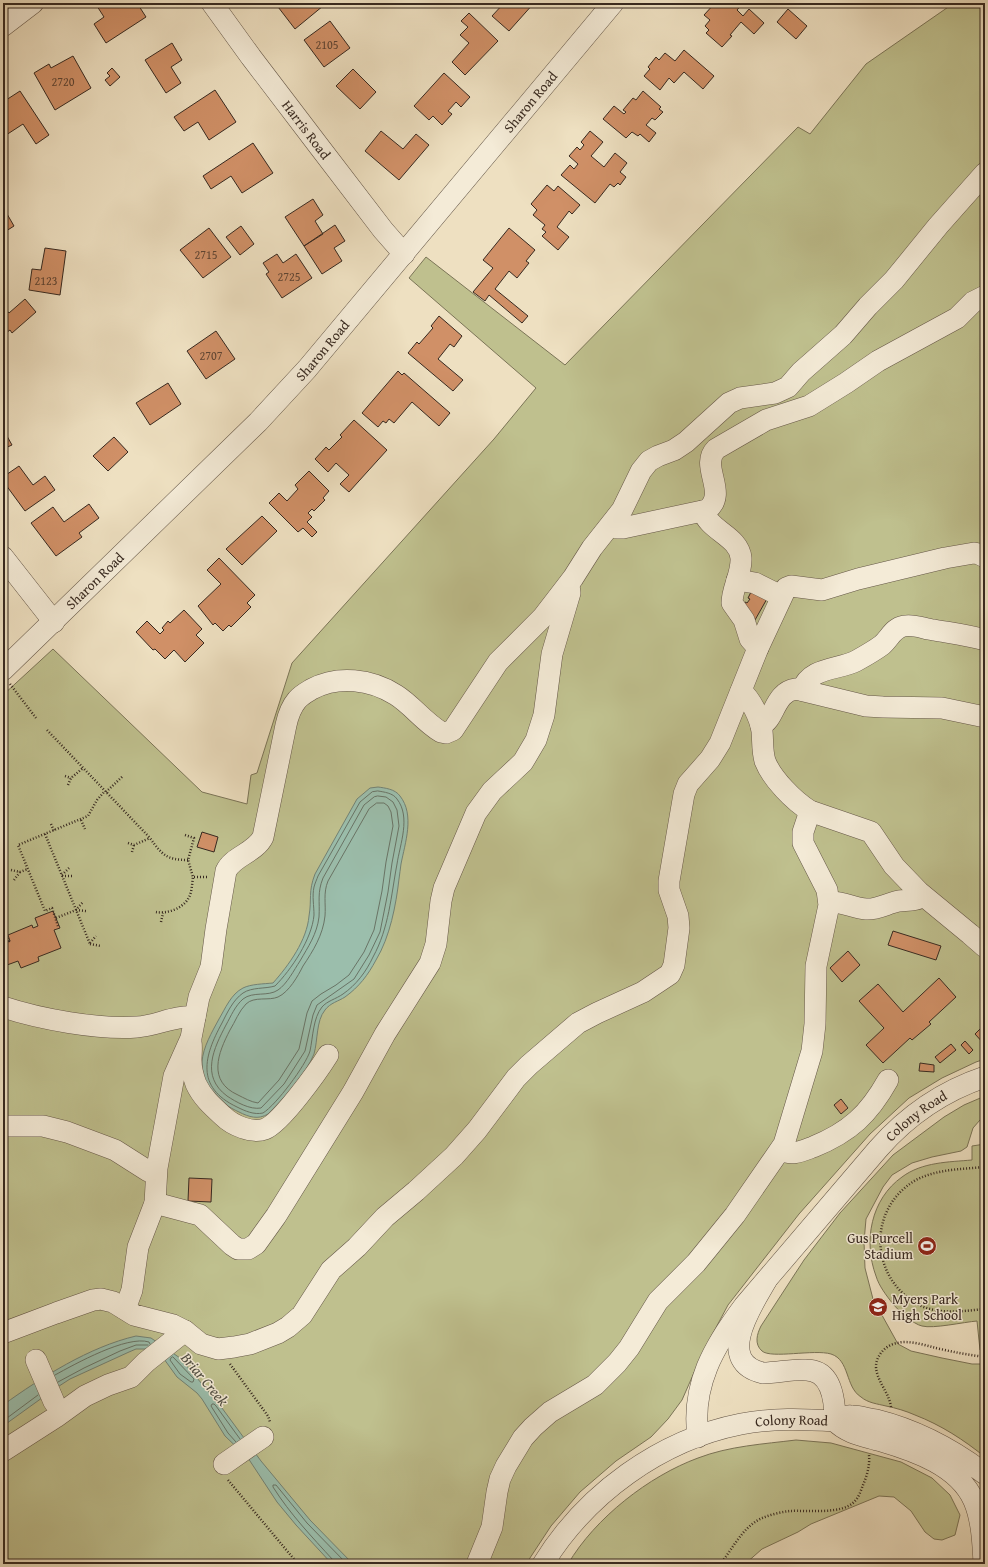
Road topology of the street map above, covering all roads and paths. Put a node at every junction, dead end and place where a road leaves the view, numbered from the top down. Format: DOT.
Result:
graph roads {
  1 [pos="34,3"];
  2 [pos="613,3"];
  3 [pos="217,4"];
  4 [pos="3,26"];
  5 [pos="985,173"];
  6 [pos="404,254"];
  7 [pos="985,296"];
  8 [pos="702,511"];
  9 [pos="611,525"];
  10 [pos="3,557"];
  11 [pos="985,558"];
  12 [pos="737,580"];
  13 [pos="568,584"];
  14 [pos="781,596"];
  15 [pos="54,622"];
  16 [pos="985,640"];
  17 [pos="758,648"];
  18 [pos="6,676"];
  19 [pos="802,690"];
  20 [pos="741,691"];
  21 [pos="985,717"];
  22 [pos="36,718"];
  23 [pos="761,725"];
  24 [pos="47,730"];
  25 [pos="83,768"];
  26 [pos="65,776"];
  27 [pos="123,776"];
  28 [pos="71,778"];
  29 [pos="68,785"];
  30 [pos="106,792"];
  31 [pos="810,811"];
  32 [pos="81,820"];
  33 [pos="51,824"];
  34 [pos="85,829"];
  35 [pos="54,831"];
  36 [pos="45,834"];
  37 [pos="186,835"];
  38 [pos="150,838"];
  39 [pos="128,843"];
  40 [pos="134,845"];
  41 [pos="132,852"];
  42 [pos="188,860"];
  43 [pos="69,868"];
  44 [pos="28,869"];
  45 [pos="11,870"];
  46 [pos="20,872"];
  47 [pos="900,872"];
  48 [pos="62,876"];
  49 [pos="73,876"];
  50 [pos="193,877"];
  51 [pos="225,877"];
  52 [pos="14,880"];
  53 [pos="923,896"];
  54 [pos="83,902"];
  55 [pos="829,902"];
  56 [pos="892,903"];
  57 [pos="76,910"];
  58 [pos="86,911"];
  59 [pos="156,912"];
  60 [pos="163,913"];
  61 [pos="56,918"];
  62 [pos="161,922"];
  63 [pos="58,926"];
  64 [pos="3,927"];
  65 [pos="96,936"];
  66 [pos="3,943"];
  67 [pos="90,944"];
  68 [pos="101,946"];
  69 [pos="985,947"];
  70 [pos="3,1007"];
  71 [pos="194,1017"];
  72 [pos="189,1041"];
  73 [pos="328,1055"];
  74 [pos="985,1077"];
  75 [pos="888,1080"];
  76 [pos="3,1126"];
  77 [pos="781,1150"];
  78 [pos="985,1167"];
  79 [pos="156,1174"];
  80 [pos="155,1203"];
  81 [pos="766,1281"];
  82 [pos="985,1308"];
  83 [pos="125,1309"];
  84 [pos="3,1333"];
  85 [pos="181,1334"];
  86 [pos="225,1348"];
  87 [pos="985,1357"];
  88 [pos="36,1360"];
  89 [pos="54,1402"];
  90 [pos="891,1412"];
  91 [pos="834,1421"];
  92 [pos="263,1437"];
  93 [pos="698,1437"];
  94 [pos="868,1450"];
  95 [pos="3,1451"];
  96 [pos="224,1464"];
  97 [pos="985,1474"];
  98 [pos="985,1553"];
  99 [pos="298,1564"];
  100 [pos="477,1564"];
  101 [pos="543,1564"];
  102 [pos="720,1564"];
  103 [pos="984,1564"];
  1 -- 4 [label="street"];
  2 -- 6 [label="street, Sharon Road"];
  3 -- 6 [label="street, Harris Road"];
  5 -- 9 [label="street"];
  6 -- 15 [label="street, Sharon Road"];
  7 -- 8 [label="street"];
  8 -- 9 [label="street"];
  8 -- 12 [label="street"];
  9 -- 13 [label="street"];
  10 -- 15 [label="street"];
  11 -- 14 [label="street"];
  12 -- 14 [label="street"];
  12 -- 17 [label="street"];
  13 -- 51 [label="street"];
  13 -- 80 [label="street"];
  14 -- 17 [label="street"];
  15 -- 18 [label="street, Sharon Road"];
  16 -- 19 [label="street"];
  17 -- 20 [label="street"];
  18 -- 22 [label="path"];
  19 -- 21 [label="street"];
  19 -- 23 [label="street"];
  20 -- 23 [label="street"];
  20 -- 86 [label="street"];
  23 -- 31 [label="street"];
  24 -- 25 [label="path"];
  25 -- 28 [label="path"];
  25 -- 30 [label="path"];
  26 -- 28 [label="path"];
  27 -- 30 [label="path"];
  28 -- 29 [label="path"];
  30 -- 32 [label="path"];
  30 -- 38 [label="path"];
  31 -- 47 [label="street"];
  31 -- 55 [label="street"];
  32 -- 34 [label="path"];
  32 -- 35 [label="path"];
  33 -- 35 [label="path"];
  35 -- 36 [label="path"];
  36 -- 44 [label="path"];
  36 -- 48 [label="path"];
  37 -- 42 [label="path"];
  38 -- 40 [label="path"];
  38 -- 42 [label="path"];
  39 -- 40 [label="path"];
  40 -- 41 [label="path"];
  42 -- 50 [label="path"];
  43 -- 48 [label="path"];
  44 -- 46 [label="path"];
  44 -- 61 [label="path"];
  45 -- 46 [label="path"];
  46 -- 52 [label="path"];
  47 -- 53 [label="street"];
  47 -- 56 [label="street"];
  48 -- 49 [label="path"];
  48 -- 57 [label="path"];
  50 -- 51 [label="path"];
  50 -- 60 [label="path"];
  51 -- 71 [label="street"];
  53 -- 56 [label="street"];
  53 -- 69 [label="street"];
  54 -- 57 [label="path"];
  55 -- 56 [label="street"];
  55 -- 77 [label="street"];
  57 -- 58 [label="path"];
  57 -- 61 [label="path"];
  57 -- 67 [label="path"];
  59 -- 60 [label="path"];
  60 -- 62 [label="path"];
  61 -- 63 [label="path"];
  64 -- 66 [label="path"];
  65 -- 67 [label="path"];
  67 -- 68 [label="path"];
  70 -- 71 [label="street"];
  71 -- 72 [label="street"];
  72 -- 73 [label="street"];
  72 -- 79 [label="street"];
  74 -- 81 [label="street, Colony Road"];
  75 -- 77 [label="street"];
  76 -- 79 [label="street"];
  77 -- 100 [label="street"];
  78 -- 82 [label="path"];
  79 -- 80 [label="street"];
  80 -- 83 [label="street"];
  81 -- 91 [label="street, Colony Road"];
  81 -- 93 [label="street, Colony Road"];
  83 -- 84 [label="street"];
  83 -- 85 [label="street"];
  85 -- 86 [label="street"];
  85 -- 95 [label="street"];
  86 -- 92 [label="path"];
  87 -- 90 [label="path"];
  88 -- 89 [label="street"];
  91 -- 93 [label="street, Colony Road"];
  91 -- 97 [label="street"];
  91 -- 103 [label="street"];
  92 -- 96 [label="street"];
  93 -- 101 [label="street, Colony Road"];
  94 -- 102 [label="path"];
  96 -- 99 [label="path"];
  98 -- 103 [label="street"];
}
